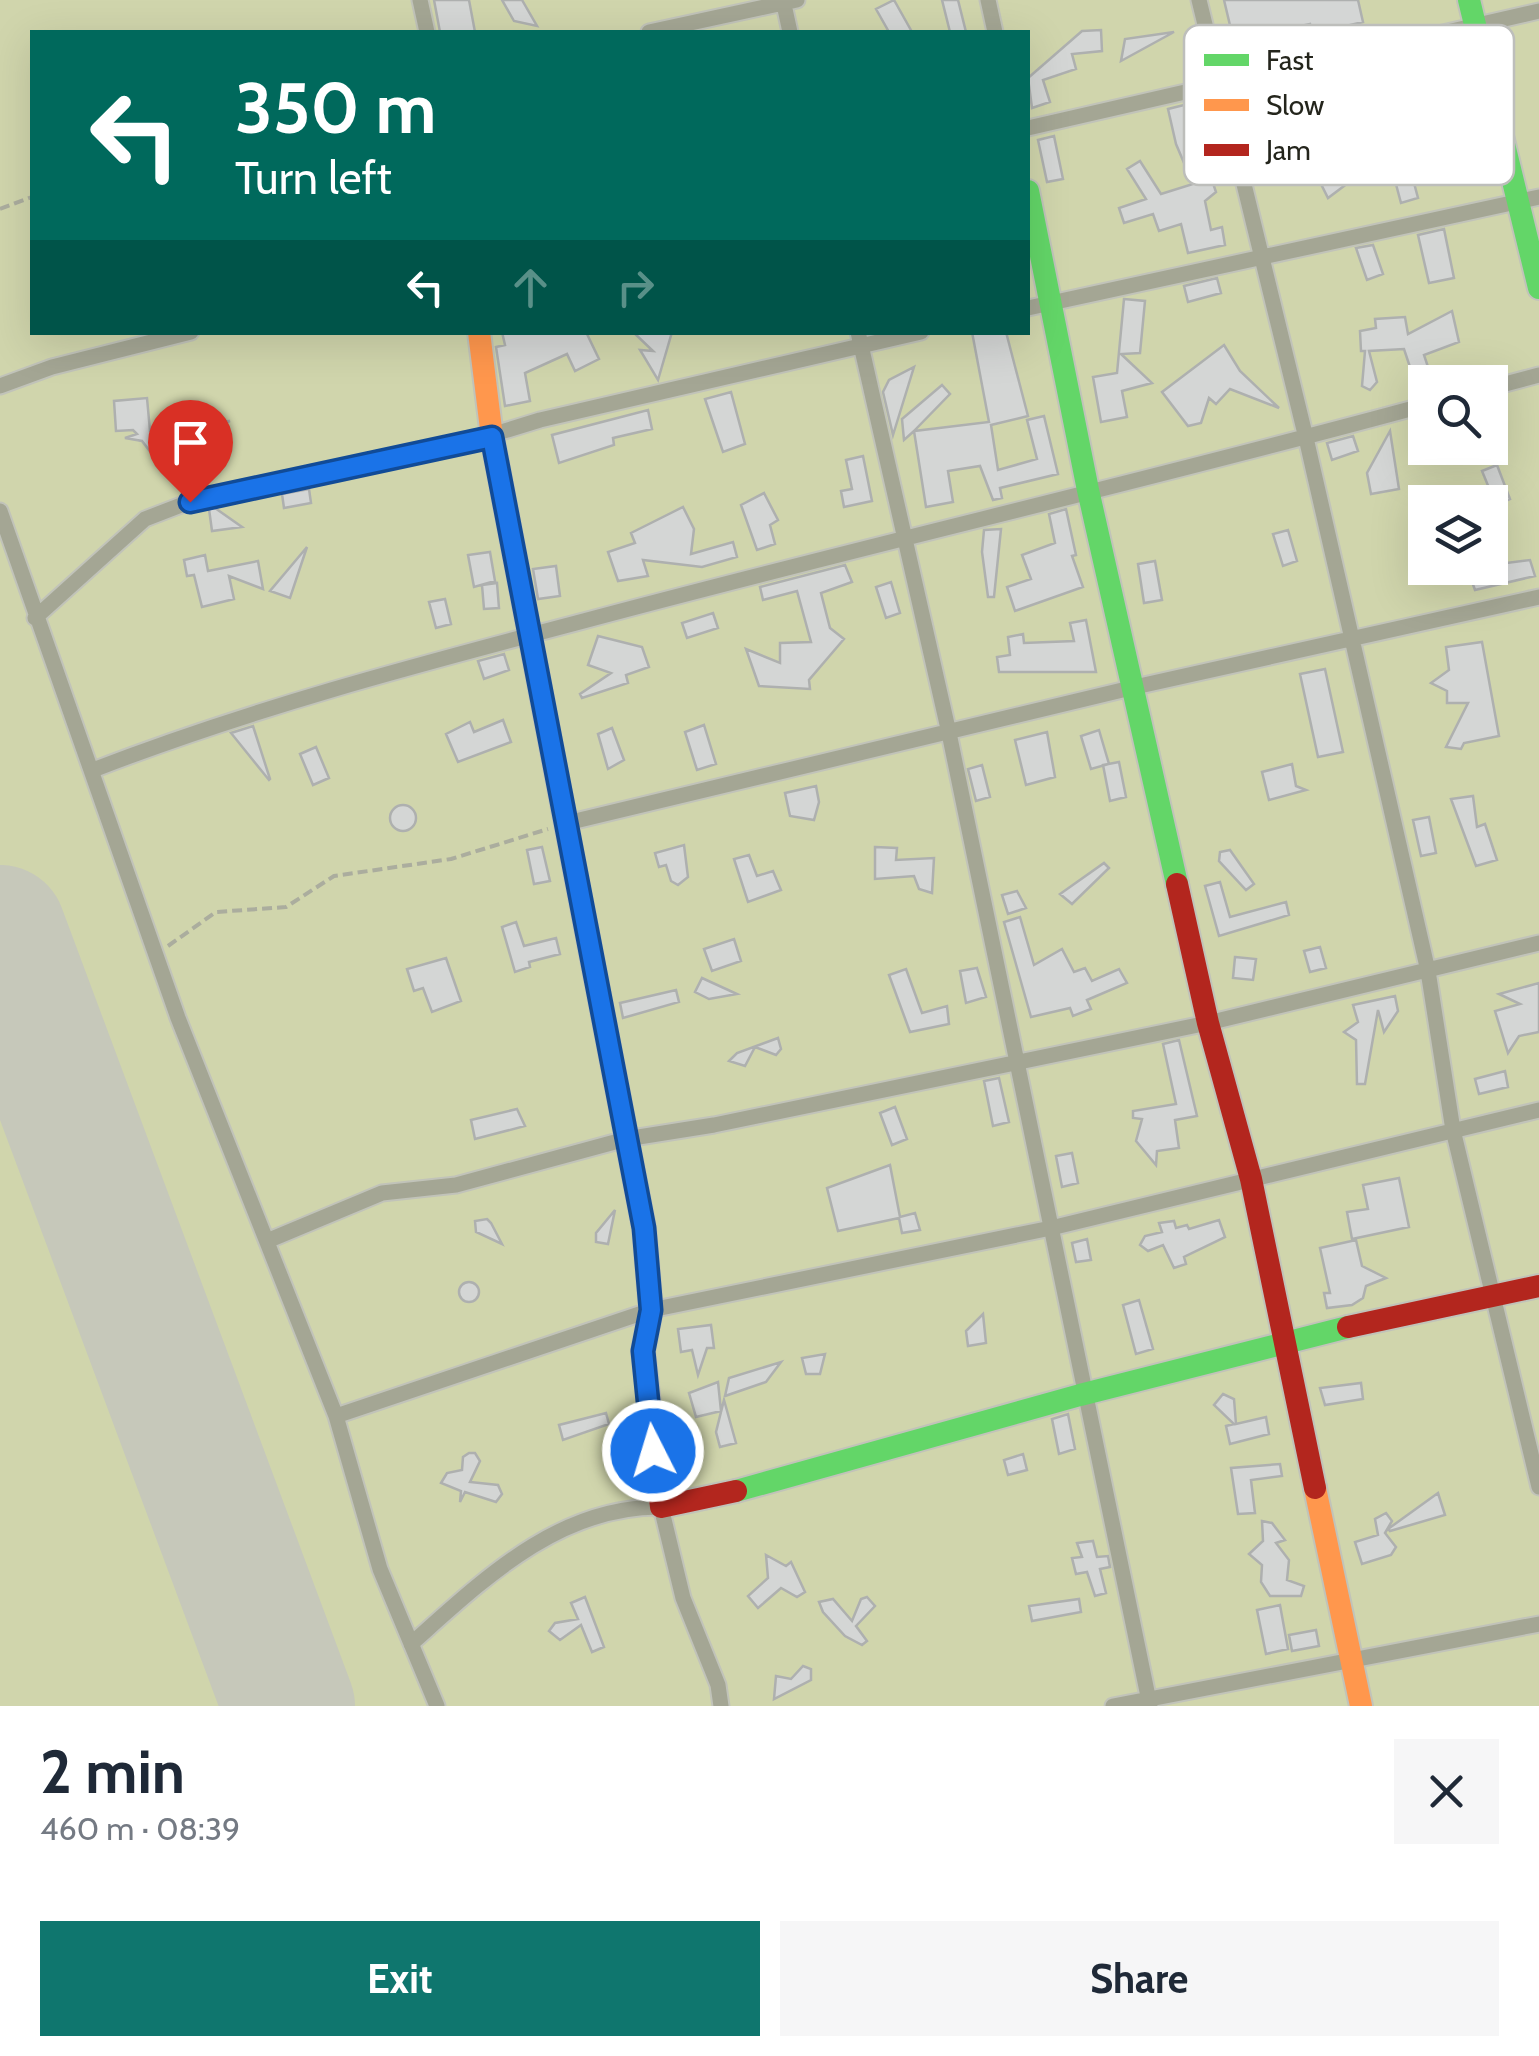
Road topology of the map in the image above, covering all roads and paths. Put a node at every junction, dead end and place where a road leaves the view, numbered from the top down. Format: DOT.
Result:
graph roads {
  1 [pos="420,0"];
  2 [pos="988,0"];
  3 [pos="1199,0"];
  4 [pos="1470,0"];
  5 [pos="788,1"];
  6 [pos="1539,11"];
  7 [pos="1204,25"];
  8 [pos="1476,25"];
  9 [pos="1480,25"];
  10 [pos="426,30"];
  11 [pos="657,30"];
  12 [pos="790,30"];
  13 [pos="995,30"];
  14 [pos="1184,94"];
  15 [pos="1030,128"];
  16 [pos="1514,153"];
  17 [pos="1242,185"];
  18 [pos="30,197"];
  19 [pos="1528,200"];
  20 [pos="0,209"];
  21 [pos="1030,214"];
  22 [pos="1260,255"];
  23 [pos="1539,288"];
  24 [pos="1038,306"];
  25 [pos="178,335"];
  26 [pos="480,335"];
  27 [pos="894,335"];
  28 [pos="859,339"];
  29 [pos="1539,374"];
  30 [pos="1508,383"];
  31 [pos="0,386"];
  32 [pos="1408,410"];
  33 [pos="492,437"];
  34 [pos="1306,438"];
  35 [pos="1088,490"];
  36 [pos="0,511"];
  37 [pos="901,536"];
  38 [pos="1539,597"];
  39 [pos="35,618"];
  40 [pos="529,635"];
  41 [pos="1350,642"];
  42 [pos="1136,687"];
  43 [pos="949,733"];
  44 [pos="92,770"];
  45 [pos="567,824"];
  46 [pos="1539,943"];
  47 [pos="156,954"];
  48 [pos="1428,971"];
  49 [pos="1208,1023"];
  50 [pos="1015,1062"];
  51 [pos="1539,1110"];
  52 [pos="1453,1130"];
  53 [pos="626,1139"];
  54 [pos="1251,1179"];
  55 [pos="1051,1228"];
  56 [pos="267,1242"];
  57 [pos="1539,1286"];
  58 [pos="1496,1295"];
  59 [pos="651,1310"];
  60 [pos="1284,1344"];
  61 [pos="1085,1394"];
  62 [pos="336,1416"];
  63 [pos="1539,1488"];
  64 [pos="661,1507"];
  65 [pos="1539,1624"];
  66 [pos="411,1644"];
  67 [pos="1354,1660"];
  68 [pos="1149,1702"];
  69 [pos="437,1706"];
  70 [pos="721,1706"];
  71 [pos="1113,1706"];
  72 [pos="1362,1706"];
  1 -- 10 [label="street"];
  2 -- 13 [label="street"];
  3 -- 7 [label="street"];
  4 -- 8 [label="street"];
  5 -- 11 [label="street"];
  5 -- 12 [label="street"];
  6 -- 9 [label="street"];
  14 -- 15 [label="street"];
  16 -- 19 [label="street"];
  17 -- 22 [label="street"];
  18 -- 20 [label="path"];
  19 -- 22 [label="street"];
  19 -- 23 [label="street"];
  21 -- 24 [label="street"];
  22 -- 24 [label="street"];
  22 -- 34 [label="street"];
  24 -- 35 [label="street"];
  25 -- 31 [label="street"];
  26 -- 33 [label="street"];
  27 -- 28 [label="street"];
  28 -- 33 [label="street"];
  28 -- 37 [label="street"];
  29 -- 30 [label="street"];
  32 -- 34 [label="street"];
  33 -- 39 [label="street"];
  33 -- 40 [label="street"];
  34 -- 35 [label="street"];
  34 -- 41 [label="street"];
  35 -- 37 [label="street"];
  35 -- 42 [label="street"];
  36 -- 39 [label="street"];
  37 -- 40 [label="street"];
  37 -- 43 [label="street"];
  38 -- 41 [label="street"];
  39 -- 44 [label="street"];
  40 -- 44 [label="street"];
  40 -- 45 [label="street"];
  41 -- 42 [label="street"];
  41 -- 48 [label="street"];
  42 -- 43 [label="street"];
  42 -- 49 [label="street"];
  43 -- 45 [label="street"];
  43 -- 50 [label="street"];
  44 -- 47 [label="street"];
  45 -- 47 [label="path"];
  45 -- 53 [label="street"];
  46 -- 48 [label="street"];
  47 -- 56 [label="street"];
  48 -- 49 [label="street"];
  48 -- 52 [label="street"];
  49 -- 50 [label="street"];
  49 -- 54 [label="street"];
  50 -- 53 [label="street"];
  50 -- 55 [label="street"];
  51 -- 52 [label="street"];
  52 -- 54 [label="street"];
  52 -- 58 [label="street"];
  53 -- 56 [label="street"];
  53 -- 59 [label="street"];
  54 -- 55 [label="street"];
  54 -- 60 [label="street"];
  55 -- 59 [label="street"];
  55 -- 61 [label="street"];
  56 -- 62 [label="street"];
  57 -- 58 [label="street"];
  58 -- 60 [label="street"];
  58 -- 63 [label="street"];
  59 -- 62 [label="street"];
  59 -- 64 [label="street"];
  60 -- 61 [label="street"];
  60 -- 67 [label="street"];
  61 -- 64 [label="street"];
  61 -- 68 [label="street"];
  62 -- 66 [label="street"];
  64 -- 66 [label="street"];
  64 -- 70 [label="street"];
  65 -- 67 [label="street"];
  66 -- 69 [label="street"];
  67 -- 68 [label="street"];
  67 -- 72 [label="street"];
  68 -- 71 [label="street"];
}
